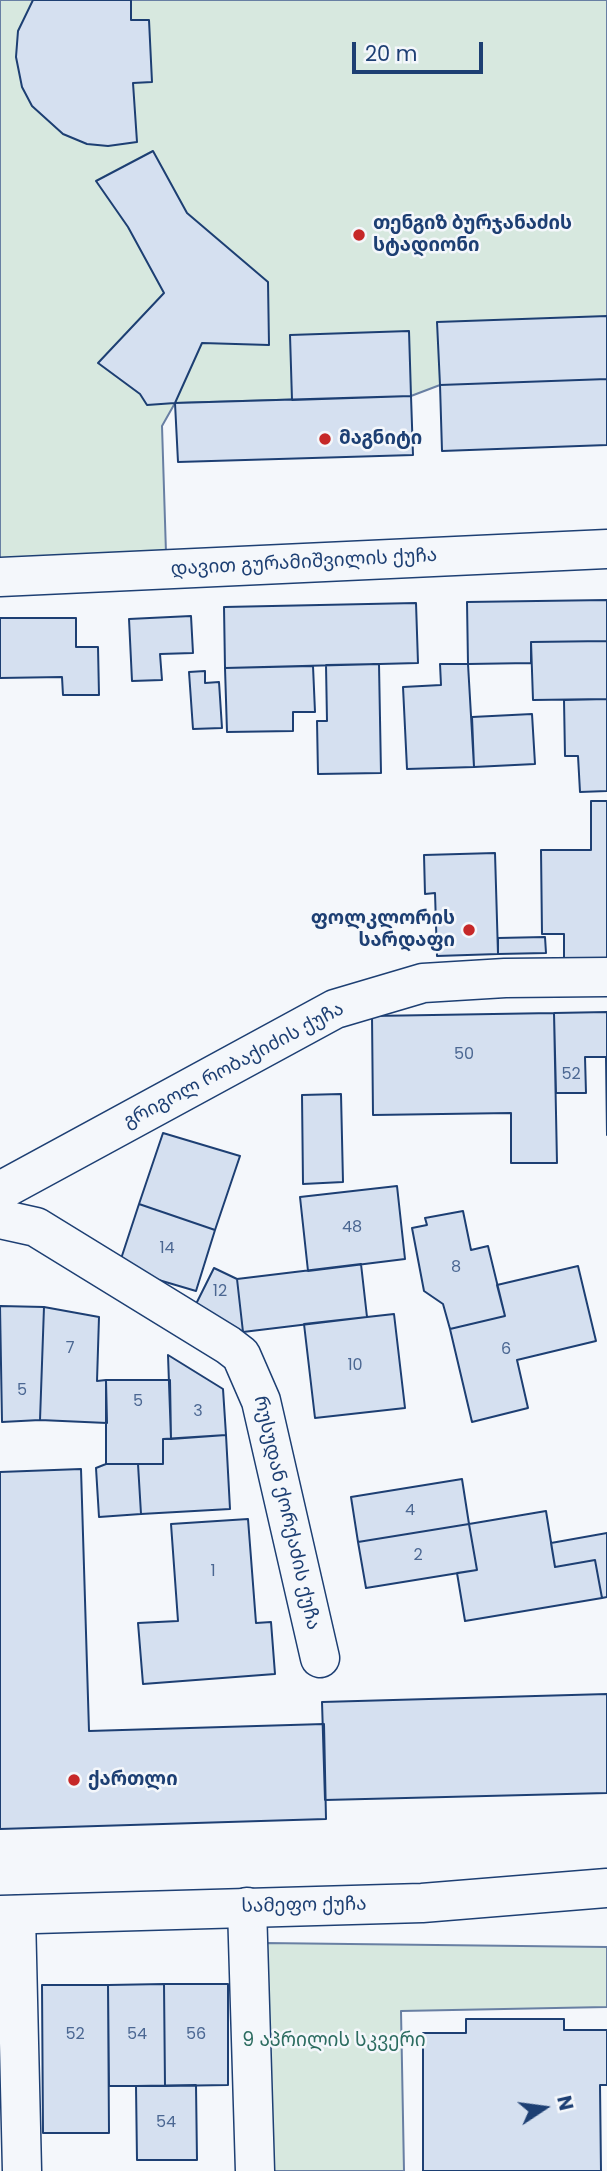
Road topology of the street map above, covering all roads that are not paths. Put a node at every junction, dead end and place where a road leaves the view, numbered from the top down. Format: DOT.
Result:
graph roads {
  1 [pos="607,549"];
  2 [pos="0,578"];
  3 [pos="607,978"];
  4 [pos="0,1191"];
  5 [pos="0,1219"];
  6 [pos="320,1658"];
  7 [pos="607,1888"];
  8 [pos="247,1907"];
  9 [pos="8,1915"];
  10 [pos="22,2171"];
  11 [pos="254,2171"];
  1 -- 2 [label="street, დავით გურამიშვილის ქუჩა"];
  3 -- 4 [label="street, გრიგოლ რობაქიძის ქუჩა"];
  5 -- 6 [label="street, რუსუდან ქორქაძის ქუჩა"];
  7 -- 8 [label="street, სამეფო ქუჩა"];
  8 -- 9 [label="street, სამეფო ქუჩა"];
  8 -- 11 [label="street"];
  9 -- 10 [label="street"];
}
